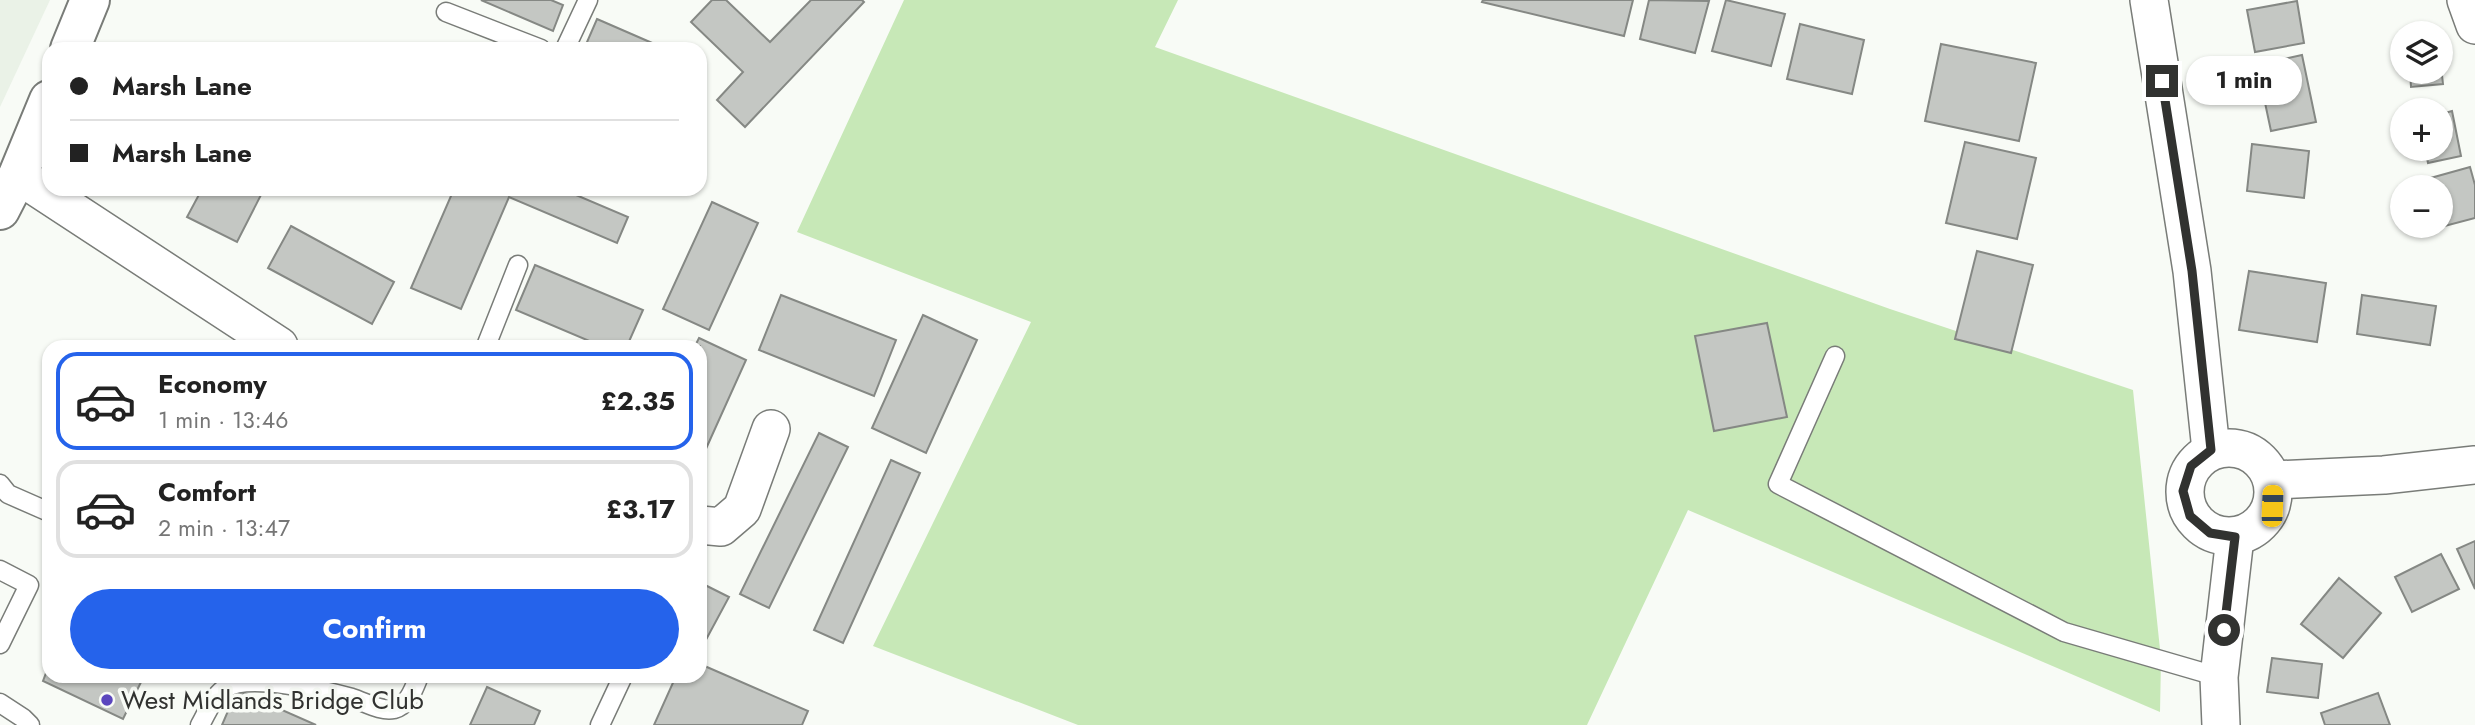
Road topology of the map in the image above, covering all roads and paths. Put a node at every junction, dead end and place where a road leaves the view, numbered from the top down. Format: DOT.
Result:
graph roads {
  1 [pos="90,0"];
  2 [pos="588,0"];
  3 [pos="2149,0"];
  4 [pos="2466,0"];
  5 [pos="446,12"];
  6 [pos="2475,25"];
  7 [pos="73,42"];
  8 [pos="523,42"];
  9 [pos="568,42"];
  10 [pos="42,117"];
  11 [pos="18,175"];
  12 [pos="42,191"];
  13 [pos="50,196"];
  14 [pos="0,210"];
  15 [pos="518,265"];
  16 [pos="270,340"];
  17 [pos="488,340"];
  18 [pos="1835,356"];
  19 [pos="771,429"];
  20 [pos="2211,450"];
  21 [pos="2475,466"];
  22 [pos="2273,480"];
  23 [pos="0,484"];
  24 [pos="42,509"];
  25 [pos="707,526"];
  26 [pos="2235,537"];
  27 [pos="0,570"];
  28 [pos="0,644"];
  29 [pos="2219,677"];
  30 [pos="279,683"];
  31 [pos="279,683"];
  32 [pos="416,683"];
  33 [pos="620,683"];
  34 [pos="0,703"];
  35 [pos="30,725"];
  36 [pos="200,725"];
  37 [pos="600,725"];
  38 [pos="2221,725"];
  1 -- 7 [label="main road"];
  2 -- 9 [label="lane"];
  3 -- 20 [label="street"];
  4 -- 6 [label="street"];
  5 -- 8 [label="lane"];
  10 -- 11 [label="main road"];
  11 -- 12 [label="street"];
  11 -- 14 [label="main road"];
  13 -- 16 [label="street"];
  15 -- 17 [label="lane"];
  18 -- 29 [label="lane"];
  19 -- 25 [label="street"];
  20 -- 22 [label="street"];
  20 -- 26 [label="street"];
  21 -- 22 [label="street"];
  22 -- 26 [label="street"];
  23 -- 24 [label="lane"];
  26 -- 29 [label="street"];
  27 -- 28 [label="lane"];
  29 -- 38 [label="street"];
  30 -- 36 [label="lane"];
  31 -- 32 [label="lane"];
  33 -- 37 [label="lane"];
  34 -- 35 [label="lane"];
}
